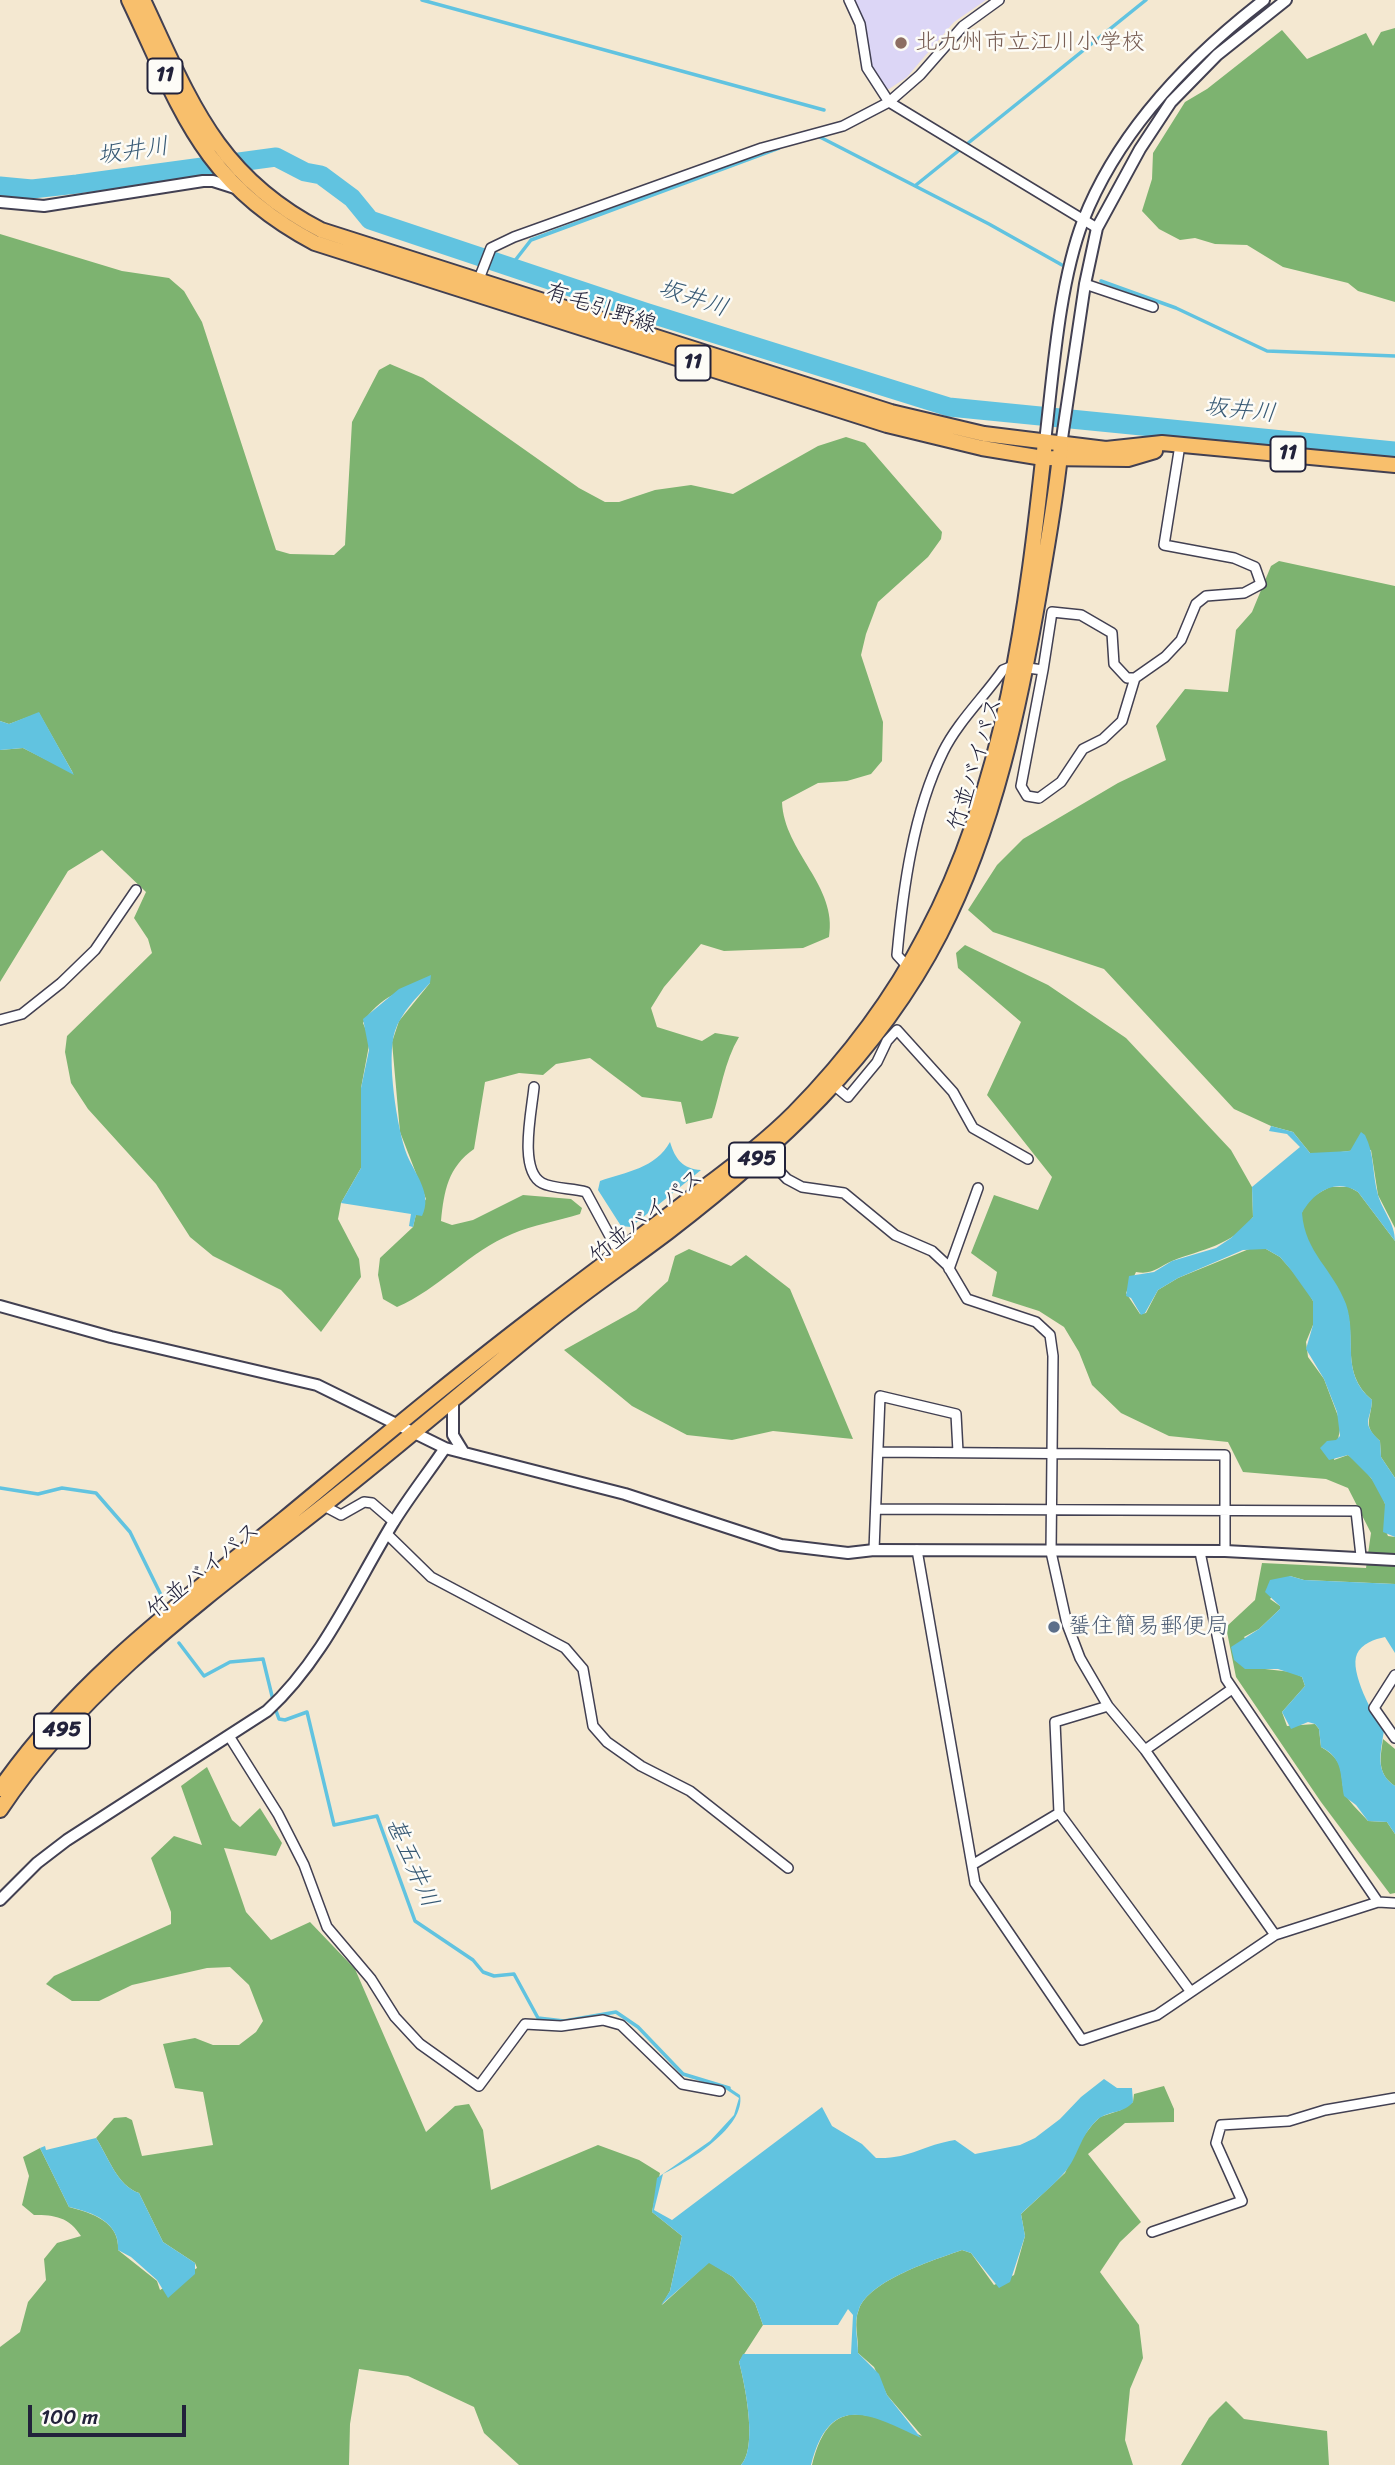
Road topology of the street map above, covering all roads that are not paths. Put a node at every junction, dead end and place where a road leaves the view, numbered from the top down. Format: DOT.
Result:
graph roads {
  1 [pos="129,0"];
  2 [pos="143,0"];
  3 [pos="849,0"];
  4 [pos="999,0"];
  5 [pos="1264,0"];
  6 [pos="1286,0"];
  7 [pos="889,102"];
  8 [pos="209,147"];
  9 [pos="232,185"];
  10 [pos="0,202"];
  11 [pos="1083,221"];
  12 [pos="1097,228"];
  13 [pos="478,280"];
  14 [pos="1085,284"];
  15 [pos="1153,307"];
  16 [pos="1045,442"];
  17 [pos="1180,445"];
  18 [pos="1061,451"];
  19 [pos="1043,458"];
  20 [pos="1395,465"];
  21 [pos="1020,666"];
  22 [pos="1043,670"];
  23 [pos="1135,678"];
  24 [pos="136,890"];
  25 [pos="908,967"];
  26 [pos="0,1020"];
  27 [pos="835,1086"];
  28 [pos="534,1087"];
  29 [pos="760,1151"];
  30 [pos="1028,1159"];
  31 [pos="978,1188"];
  32 [pos="619,1253"];
  33 [pos="949,1269"];
  34 [pos="0,1306"];
  35 [pos="453,1402"];
  36 [pos="400,1425"];
  37 [pos="414,1434"];
  38 [pos="445,1448"];
  39 [pos="878,1452"];
  40 [pos="958,1452"];
  41 [pos="1050,1452"];
  42 [pos="464,1453"];
  43 [pos="324,1506"];
  44 [pos="877,1509"];
  45 [pos="1051,1511"];
  46 [pos="1226,1512"];
  47 [pos="394,1522"];
  48 [pos="387,1534"];
  49 [pos="873,1550"];
  50 [pos="917,1550"];
  51 [pos="1225,1551"];
  52 [pos="1051,1552"];
  53 [pos="1200,1552"];
  54 [pos="1361,1556"];
  55 [pos="1395,1560"];
  56 [pos="1395,1675"];
  57 [pos="1232,1689"];
  58 [pos="1108,1706"];
  59 [pos="229,1736"];
  60 [pos="1395,1738"];
  61 [pos="1145,1750"];
  62 [pos="0,1789"];
  63 [pos="0,1810"];
  64 [pos="1059,1813"];
  65 [pos="972,1866"];
  66 [pos="788,1868"];
  67 [pos="0,1900"];
  68 [pos="1378,1902"];
  69 [pos="1395,1903"];
  70 [pos="1275,1935"];
  71 [pos="1191,1992"];
  72 [pos="720,2091"];
  73 [pos="1395,2098"];
  74 [pos="1152,2232"];
  1 -- 8 [label="main road, 有毛引野線 / 11"];
  2 -- 8 [label="main road, 有毛引野線 / 11"];
  3 -- 7 [label="street"];
  4 -- 7 [label="street"];
  5 -- 11 [label="street"];
  6 -- 12 [label="street"];
  7 -- 11 [label="street"];
  7 -- 13 [label="street"];
  8 -- 9 [label="main road, 有毛引野線 / 11"];
  8 -- 13 [label="main road, 有毛引野線 / 11"];
  9 -- 10 [label="street"];
  9 -- 13 [label="main road, 有毛引野線 / 11"];
  11 -- 12 [label="street"];
  11 -- 16 [label="street"];
  12 -- 14 [label="street"];
  13 -- 16 [label="main road, 有毛引野線 / 11"];
  13 -- 19 [label="main road, 有毛引野線 / 11"];
  14 -- 15 [label="street"];
  14 -- 18 [label="street"];
  16 -- 18 [label="main road, 有毛引野線 / 11"];
  16 -- 19 [label="main road, 竹並バイパス / 495"];
  17 -- 18 [label="main road, 有毛引野線 / 11"];
  17 -- 20 [label="main road, 有毛引野線 / 11"];
  17 -- 23 [label="street"];
  18 -- 19 [label="main road, 有毛引野線 / 11"];
  18 -- 21 [label="main road, 竹並バイパス / 495"];
  19 -- 21 [label="main road, 竹並バイパス / 495"];
  21 -- 22 [label="street"];
  21 -- 25 [label="main road, 竹並バイパス / 495"];
  21 -- 25 [label="street"];
  21 -- 27 [label="main road, 竹並バイパス / 495"];
  22 -- 23 [label="street"];
  22 -- 23 [label="street"];
  24 -- 26 [label="street"];
  25 -- 29 [label="main road, 竹並バイパス / 495"];
  27 -- 29 [label="main road, 竹並バイパス / 495"];
  27 -- 30 [label="street"];
  28 -- 32 [label="street"];
  29 -- 32 [label="main road, 竹並バイパス / 495"];
  29 -- 33 [label="street"];
  29 -- 35 [label="main road, 竹並バイパス / 495"];
  31 -- 33 [label="street"];
  32 -- 36 [label="main road, 竹並バイパス / 495"];
  33 -- 41 [label="street"];
  34 -- 36 [label="street"];
  35 -- 37 [label="main road, 竹並バイパス / 495"];
  35 -- 42 [label="street"];
  36 -- 37 [label="street"];
  36 -- 62 [label="main road, 竹並バイパス / 495"];
  37 -- 38 [label="street"];
  37 -- 43 [label="main road, 竹並バイパス / 495"];
  38 -- 42 [label="street"];
  38 -- 47 [label="street"];
  39 -- 40 [label="street"];
  39 -- 40 [label="street"];
  39 -- 44 [label="street"];
  40 -- 41 [label="street"];
  41 -- 45 [label="street"];
  41 -- 46 [label="street"];
  42 -- 49 [label="street"];
  43 -- 47 [label="street"];
  43 -- 63 [label="main road, 竹並バイパス / 495"];
  44 -- 45 [label="street"];
  44 -- 49 [label="street"];
  45 -- 46 [label="street"];
  45 -- 52 [label="street"];
  46 -- 51 [label="street"];
  46 -- 54 [label="street"];
  47 -- 48 [label="street"];
  48 -- 59 [label="street"];
  48 -- 66 [label="street"];
  49 -- 50 [label="street"];
  50 -- 52 [label="street"];
  50 -- 65 [label="street"];
  51 -- 53 [label="street"];
  51 -- 54 [label="street"];
  52 -- 53 [label="street"];
  52 -- 58 [label="street"];
  53 -- 57 [label="street"];
  54 -- 55 [label="street"];
  56 -- 60 [label="street"];
  57 -- 61 [label="street"];
  57 -- 68 [label="street"];
  58 -- 61 [label="street"];
  58 -- 64 [label="street"];
  59 -- 67 [label="street"];
  59 -- 72 [label="street"];
  61 -- 70 [label="street"];
  64 -- 65 [label="street"];
  64 -- 71 [label="street"];
  65 -- 71 [label="street"];
  68 -- 69 [label="street"];
  68 -- 70 [label="street"];
  70 -- 71 [label="street"];
  73 -- 74 [label="street"];
}
